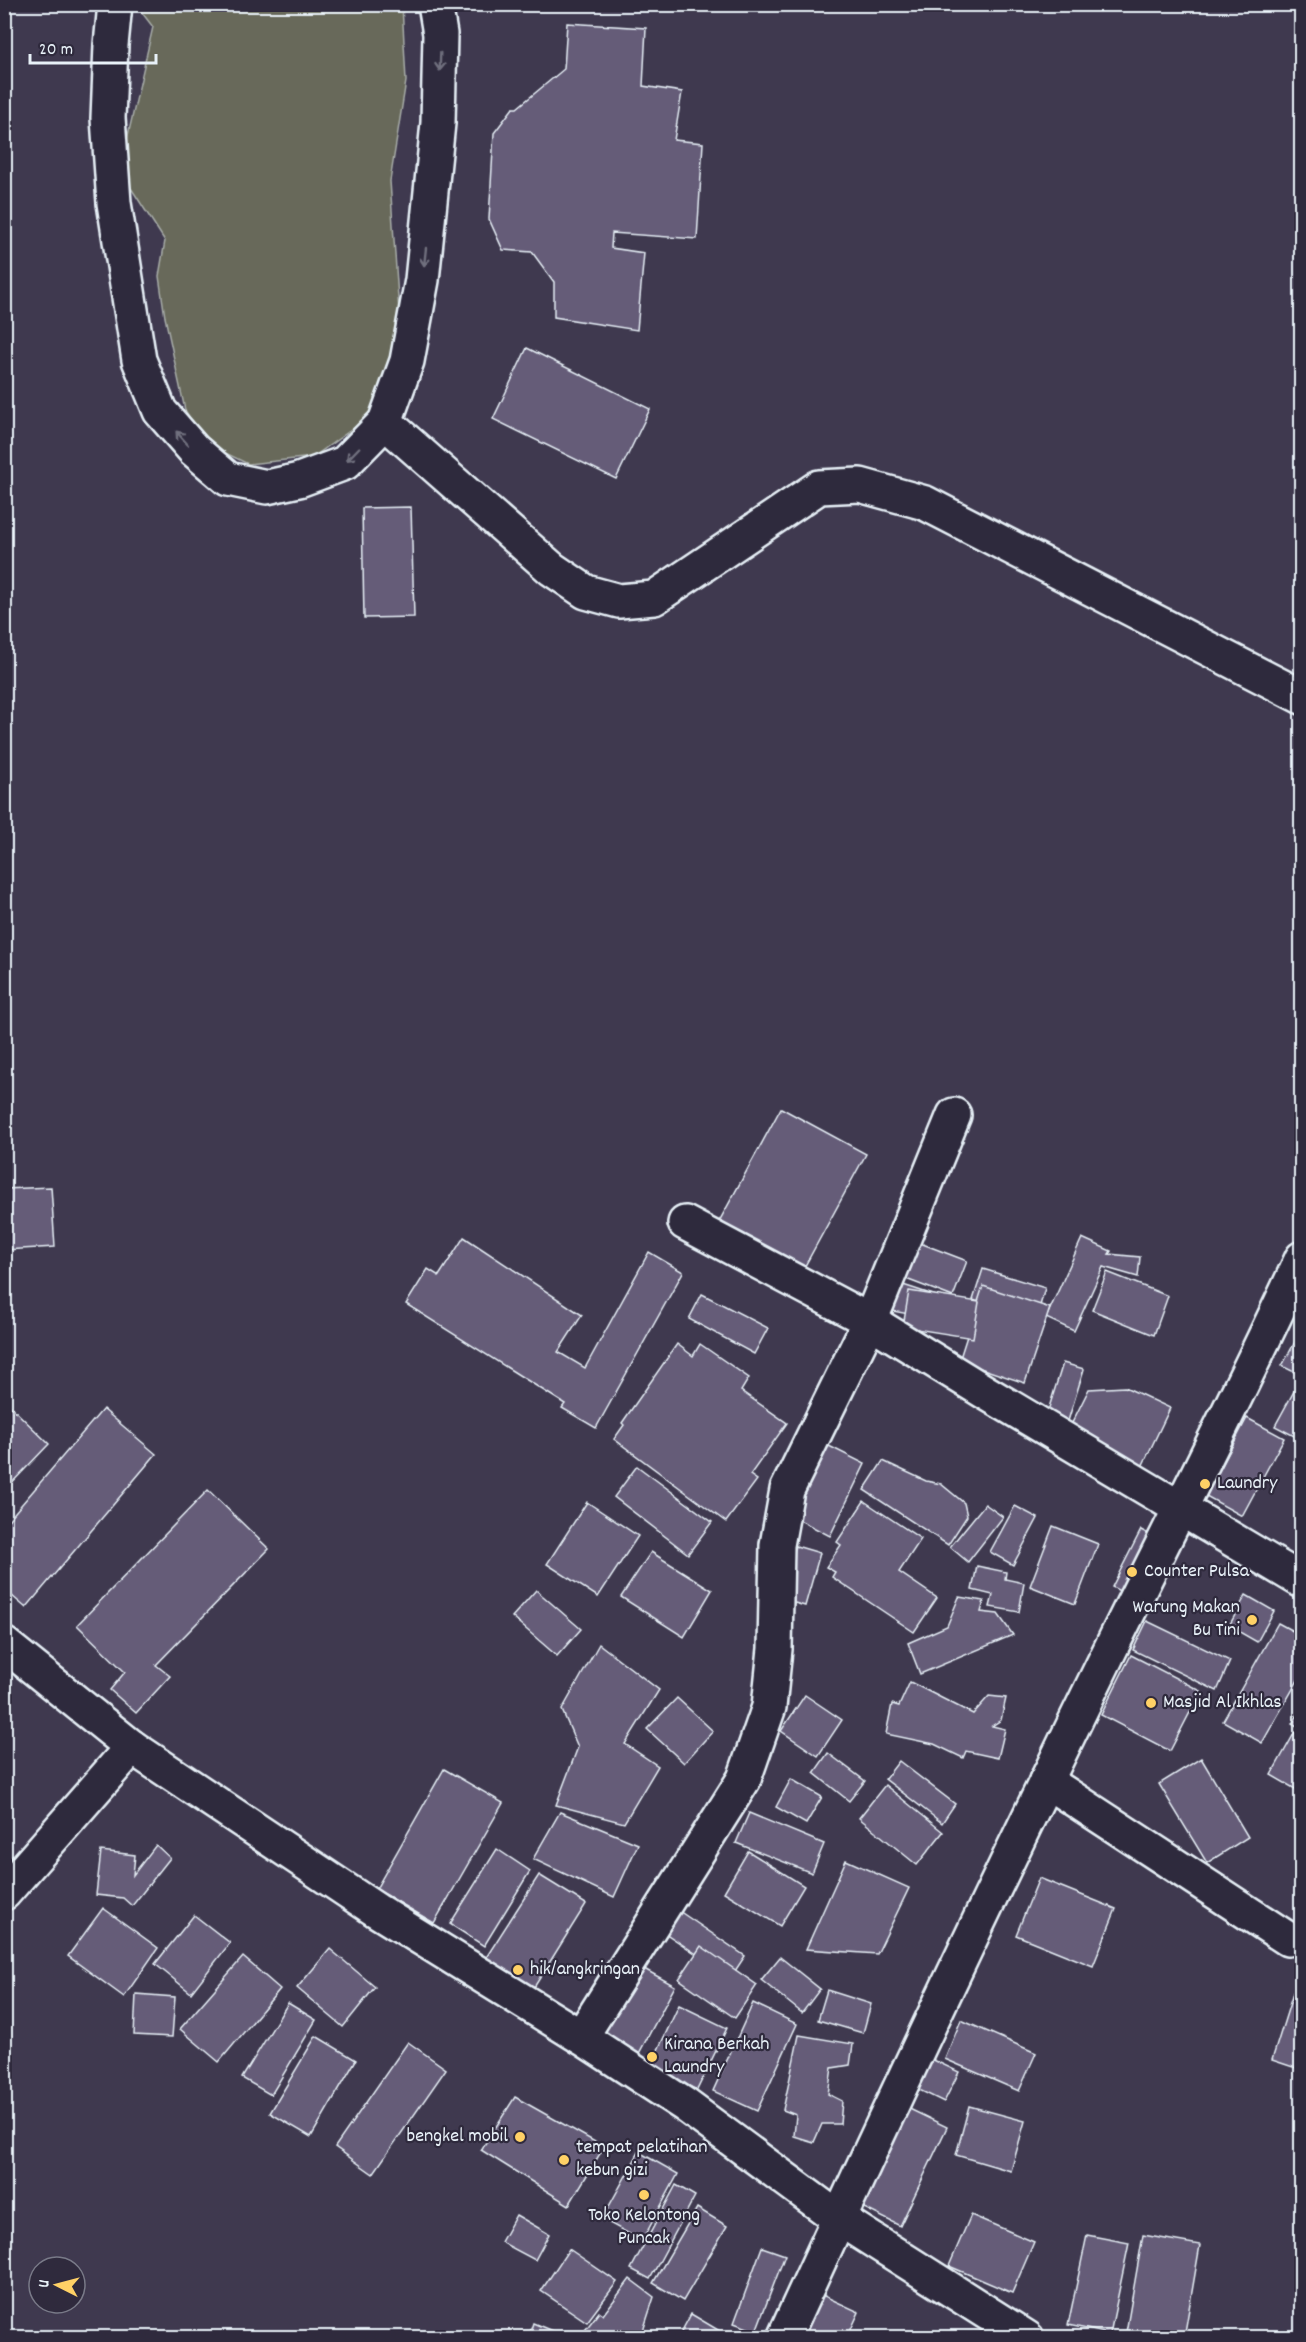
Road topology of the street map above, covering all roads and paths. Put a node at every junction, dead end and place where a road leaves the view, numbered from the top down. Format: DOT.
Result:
graph roads {
  1 [pos="115,4"];
  2 [pos="435,4"];
  3 [pos="385,422"];
  4 [pos="1302,697"];
  5 [pos="954,1115"];
  6 [pos="684,1223"];
  7 [pos="1302,1257"];
  8 [pos="870,1321"];
  9 [pos="1179,1508"];
  10 [pos="1302,1581"];
  11 [pos="4,1644"];
  12 [pos="132,1747"];
  13 [pos="1046,1781"];
  14 [pos="4,1893"];
  15 [pos="1288,1939"];
  16 [pos="581,2037"];
  17 [pos="838,2218"];
  18 [pos="784,2337"];
  19 [pos="1027,2337"];
  3 -- 1 [label="street, one-way"];
  2 -- 3 [label="street, one-way"];
  3 -- 4 [label="street"];
  5 -- 8 [label="street"];
  6 -- 8 [label="street"];
  7 -- 9 [label="street"];
  8 -- 9 [label="street"];
  8 -- 16 [label="street"];
  9 -- 10 [label="street"];
  9 -- 13 [label="street"];
  11 -- 12 [label="street"];
  12 -- 14 [label="street"];
  12 -- 16 [label="street"];
  13 -- 15 [label="street"];
  13 -- 17 [label="street"];
  16 -- 17 [label="street"];
  17 -- 18 [label="street"];
  17 -- 19 [label="street"];
}
